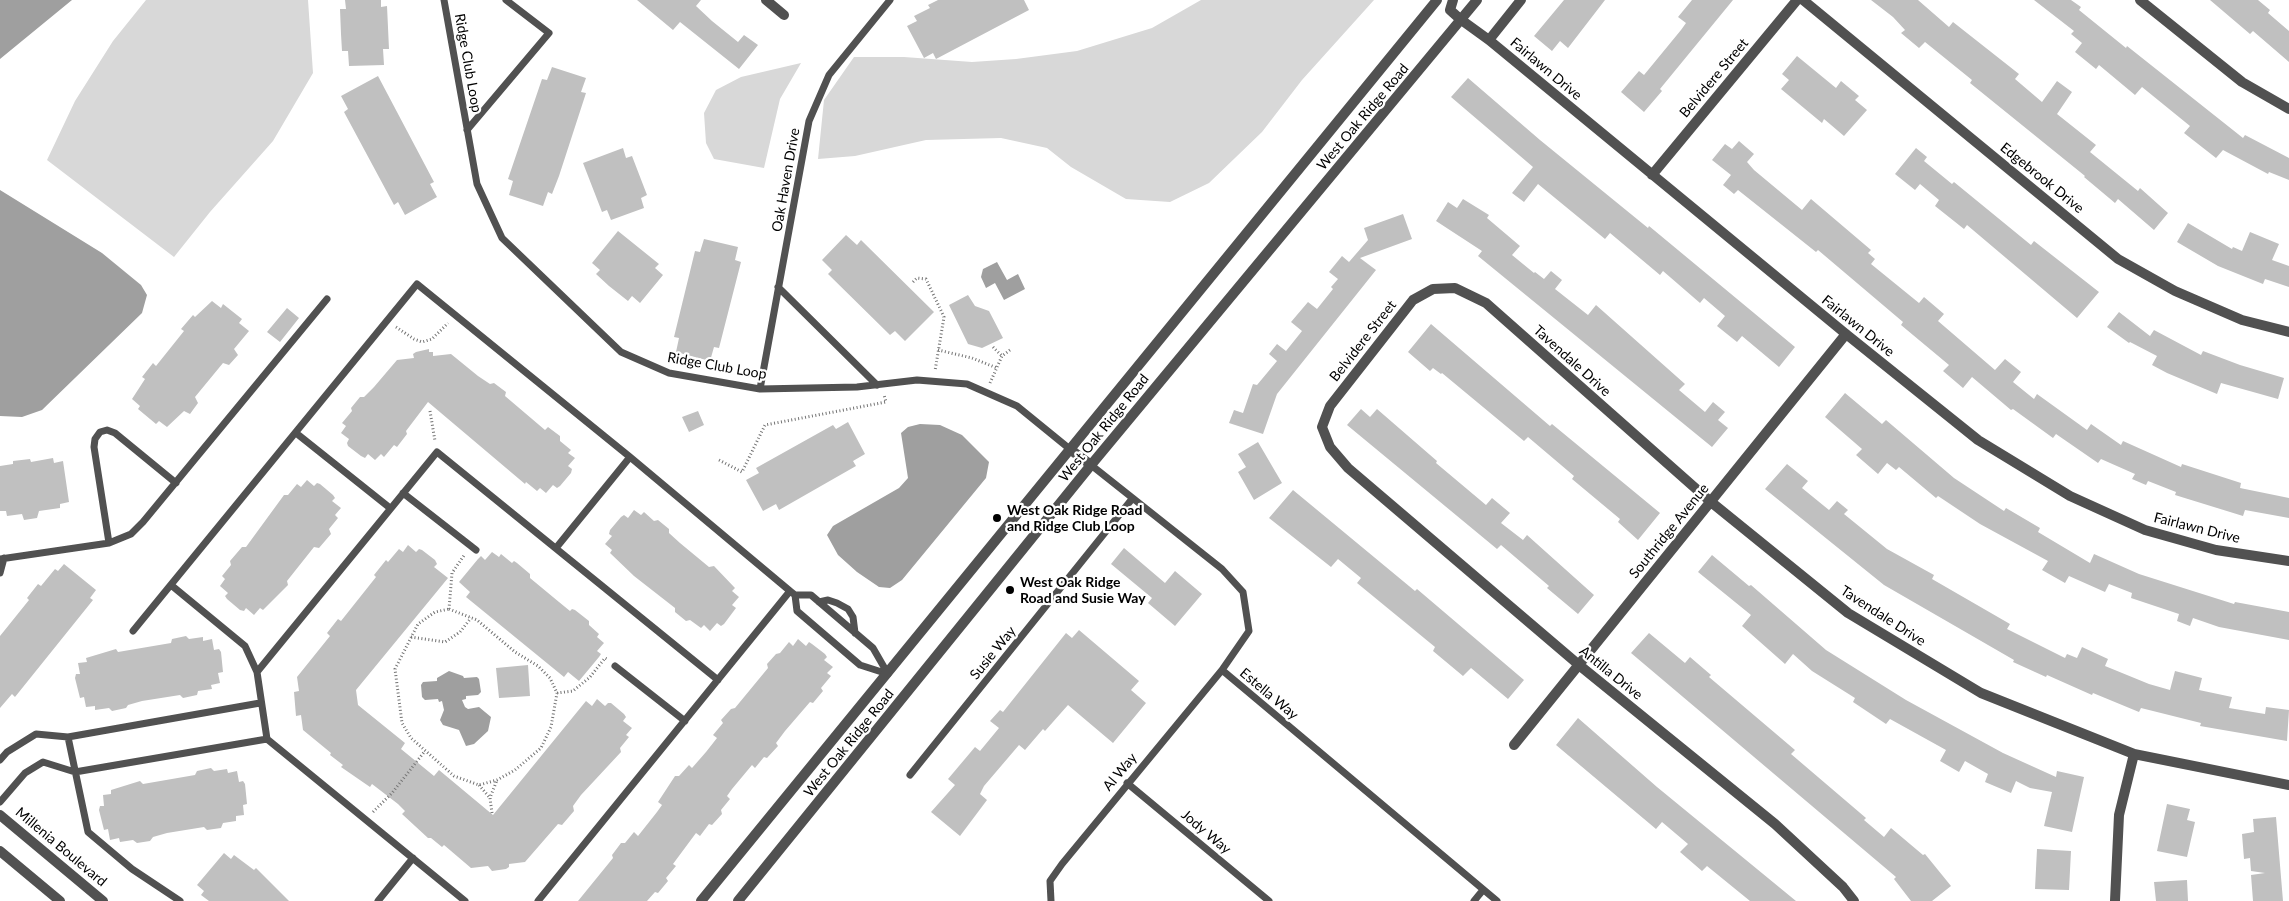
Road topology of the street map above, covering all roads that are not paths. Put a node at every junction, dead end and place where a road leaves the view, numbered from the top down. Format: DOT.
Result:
graph roads {
  1 [pos="444,0"];
  2 [pos="506,0"];
  3 [pos="766,0"];
  4 [pos="890,0"];
  5 [pos="1437,0"];
  6 [pos="1453,0"];
  7 [pos="1476,0"];
  8 [pos="1521,0"];
  9 [pos="1797,0"];
  10 [pos="1804,0"];
  11 [pos="2140,0"];
  12 [pos="784,14"];
  13 [pos="1460,19"];
  14 [pos="1489,40"];
  15 [pos="2289,108"];
  16 [pos="467,130"];
  17 [pos="1652,174"];
  18 [pos="778,287"];
  19 [pos="327,298"];
  20 [pos="1486,303"];
  21 [pos="2289,332"];
  22 [pos="1846,334"];
  23 [pos="880,385"];
  24 [pos="760,389"];
  25 [pos="296,433"];
  26 [pos="1071,450"];
  27 [pos="630,457"];
  28 [pos="1091,465"];
  29 [pos="1348,468"];
  30 [pos="176,483"];
  31 [pos="403,493"];
  32 [pos="1132,499"];
  33 [pos="1711,502"];
  34 [pos="390,508"];
  35 [pos="109,543"];
  36 [pos="474,548"];
  37 [pos="556,548"];
  38 [pos="2,558"];
  39 [pos="2289,561"];
  40 [pos="0,573"];
  41 [pos="171,585"];
  42 [pos="792,593"];
  43 [pos="819,602"];
  44 [pos="133,631"];
  45 [pos="855,633"];
  46 [pos="1579,665"];
  47 [pos="616,666"];
  48 [pos="1222,670"];
  49 [pos="257,672"];
  50 [pos="888,674"];
  51 [pos="718,680"];
  52 [pos="260,702"];
  53 [pos="684,721"];
  54 [pos="68,737"];
  55 [pos="267,739"];
  56 [pos="1514,745"];
  57 [pos="2134,754"];
  58 [pos="0,760"];
  59 [pos="76,772"];
  60 [pos="910,775"];
  61 [pos="1127,783"];
  62 [pos="2289,785"];
  63 [pos="0,802"];
  64 [pos="0,815"];
  65 [pos="0,851"];
  66 [pos="413,858"];
  67 [pos="1483,890"];
  68 [pos="1050,899"];
  69 [pos="60,901"];
  70 [pos="104,901"];
  71 [pos="180,901"];
  72 [pos="378,901"];
  73 [pos="465,901"];
  74 [pos="538,901"];
  75 [pos="701,901"];
  76 [pos="738,901"];
  77 [pos="1269,901"];
  78 [pos="1474,901"];
  79 [pos="1497,901"];
  80 [pos="1854,901"];
  81 [pos="2115,901"];
  1 -- 16 [label="lane, Ridge Club Loop"];
  2 -- 16 [label="lane, Ridge Club Loop"];
  3 -- 12 [label="street"];
  4 -- 18 [label="lane, Oak Haven Drive"];
  5 -- 26 [label="street, West Oak Ridge Road"];
  6 -- 13 [label="street"];
  7 -- 13 [label="street, West Oak Ridge Road"];
  8 -- 14 [label="street"];
  9 -- 17 [label="street, Belvidere Street"];
  10 -- 21 [label="street, Edgebrook Drive"];
  11 -- 15 [label="street"];
  13 -- 14 [label="street, Fairlawn Drive"];
  13 -- 28 [label="street, West Oak Ridge Road"];
  14 -- 17 [label="street, Fairlawn Drive"];
  16 -- 24 [label="lane, Ridge Club Loop"];
  17 -- 22 [label="street, Fairlawn Drive"];
  18 -- 23 [label="lane"];
  18 -- 24 [label="lane, Oak Haven Drive"];
  19 -- 30 [label="lane"];
  20 -- 29 [label="street, Belvidere Street"];
  20 -- 33 [label="street, Tavendale Drive"];
  22 -- 33 [label="street, Southridge Avenue"];
  22 -- 39 [label="street, Fairlawn Drive"];
  23 -- 24 [label="lane, Ridge Club Loop"];
  23 -- 26 [label="lane, Ridge Club Loop"];
  25 -- 27 [label="lane"];
  25 -- 34 [label="lane"];
  25 -- 41 [label="lane"];
  26 -- 28 [label="street"];
  26 -- 50 [label="street, West Oak Ridge Road"];
  27 -- 37 [label="lane"];
  27 -- 42 [label="lane"];
  28 -- 32 [label="lane, Estella Way"];
  28 -- 76 [label="street, West Oak Ridge Road"];
  29 -- 46 [label="street, Antilla Drive"];
  30 -- 35 [label="lane"];
  30 -- 35 [label="lane"];
  31 -- 34 [label="lane"];
  31 -- 36 [label="lane"];
  31 -- 37 [label="lane"];
  32 -- 48 [label="lane, Estella Way"];
  32 -- 60 [label="lane, Susie Way"];
  33 -- 46 [label="street, Southridge Avenue"];
  33 -- 57 [label="street, Tavendale Drive"];
  34 -- 49 [label="lane"];
  35 -- 38 [label="lane"];
  37 -- 51 [label="lane"];
  38 -- 40 [label="lane"];
  41 -- 44 [label="lane"];
  41 -- 49 [label="lane"];
  42 -- 43 [label="lane"];
  42 -- 50 [label="lane"];
  42 -- 51 [label="lane"];
  43 -- 45 [label="lane"];
  43 -- 45 [label="lane"];
  45 -- 50 [label="lane"];
  46 -- 56 [label="street, Southridge Avenue"];
  46 -- 80 [label="street, Antilla Drive"];
  47 -- 53 [label="lane"];
  48 -- 61 [label="lane, Al Way"];
  48 -- 67 [label="lane, Estella Way"];
  49 -- 52 [label="lane"];
  50 -- 75 [label="street, West Oak Ridge Road"];
  51 -- 53 [label="lane"];
  52 -- 54 [label="lane"];
  52 -- 55 [label="lane"];
  53 -- 74 [label="lane"];
  54 -- 58 [label="lane"];
  54 -- 59 [label="lane"];
  55 -- 59 [label="lane"];
  55 -- 66 [label="lane"];
  57 -- 62 [label="street, Tavendale Drive"];
  57 -- 81 [label="street"];
  59 -- 63 [label="lane"];
  59 -- 71 [label="lane"];
  61 -- 68 [label="lane, Al Way"];
  61 -- 77 [label="lane, Jody Way"];
  64 -- 70 [label="street, Millenia Boulevard"];
  65 -- 69 [label="street"];
  66 -- 72 [label="lane"];
  66 -- 73 [label="lane"];
  67 -- 78 [label="lane"];
  67 -- 79 [label="lane, Estella Way"];
}
